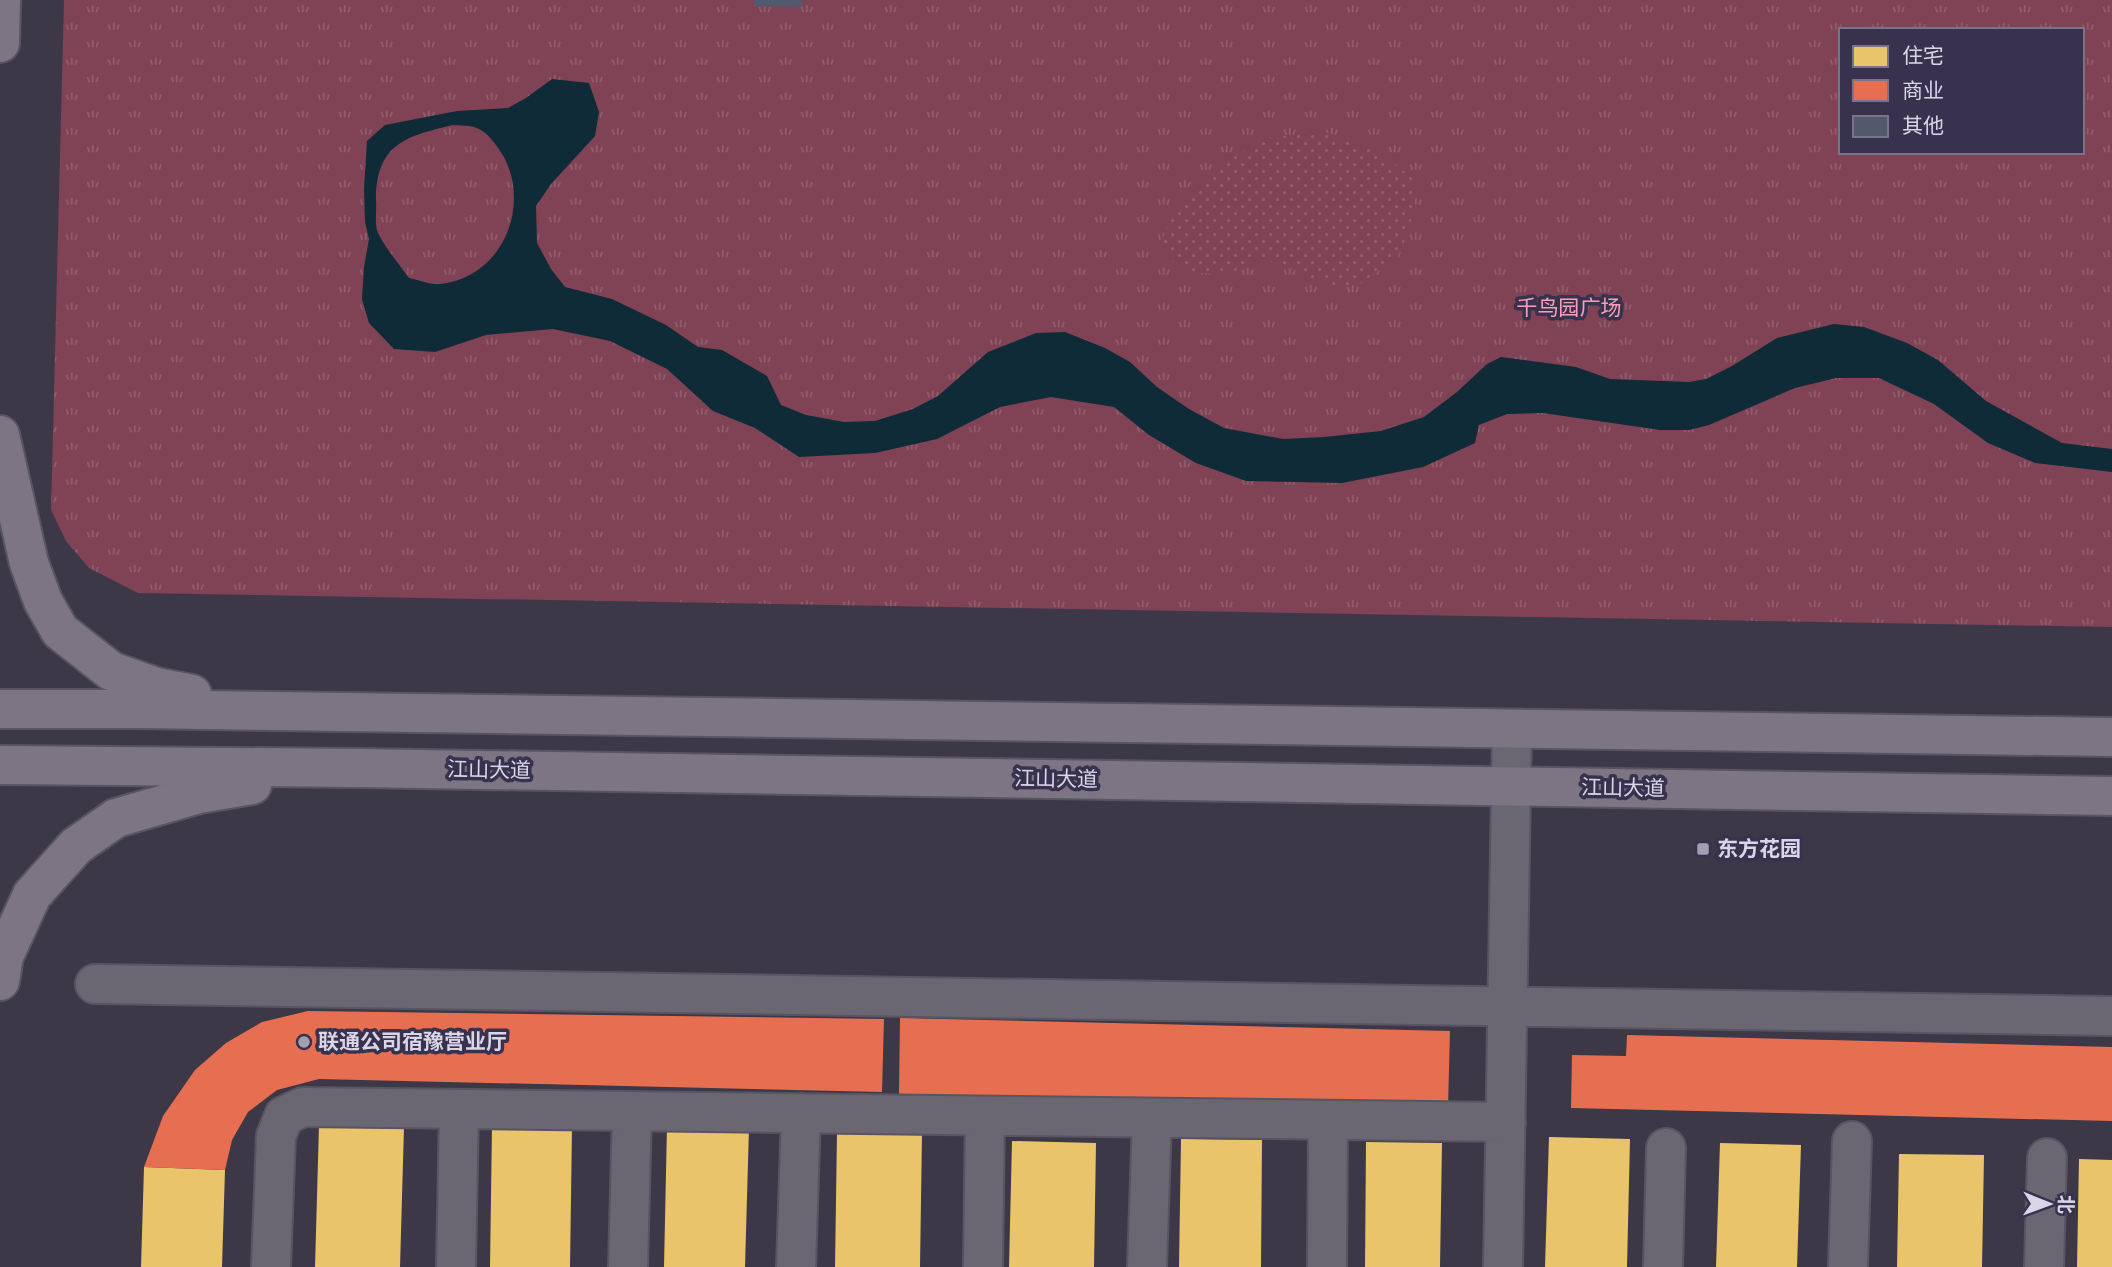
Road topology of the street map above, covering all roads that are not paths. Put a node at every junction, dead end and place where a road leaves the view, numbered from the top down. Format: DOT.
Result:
graph roads {
  1 [pos="1,0"];
  2 [pos="0,43"];
  3 [pos="0,435"];
  4 [pos="0,709"];
  5 [pos="358,713"];
  6 [pos="1512,729"];
  7 [pos="2112,737"];
  8 [pos="0,765"];
  9 [pos="360,768"];
  10 [pos="1511,787"];
  11 [pos="2112,796"];
  12 [pos="0,981"];
  13 [pos="95,984"];
  14 [pos="1508,1006"];
  15 [pos="2112,1016"];
  16 [pos="459,1109"];
  17 [pos="632,1112"];
  18 [pos="801,1113"];
  19 [pos="985,1116"];
  20 [pos="1152,1118"];
  21 [pos="1328,1120"];
  22 [pos="1506,1122"];
  23 [pos="1852,1141"];
  24 [pos="1666,1148"];
  25 [pos="2047,1158"];
  26 [pos="271,1267"];
  27 [pos="456,1267"];
  28 [pos="628,1267"];
  29 [pos="796,1267"];
  30 [pos="983,1267"];
  31 [pos="1147,1267"];
  32 [pos="1326,1267"];
  33 [pos="1503,1267"];
  34 [pos="1663,1267"];
  35 [pos="1848,1267"];
  36 [pos="2044,1267"];
  1 -- 2 [label="main road"];
  3 -- 5 [label="main road"];
  4 -- 5 [label="main road"];
  5 -- 6 [label="main road"];
  6 -- 7 [label="main road"];
  6 -- 10 [label="lane"];
  8 -- 9 [label="main road, 江山大道"];
  9 -- 10 [label="main road, 江山大道"];
  9 -- 12 [label="main road"];
  10 -- 11 [label="main road, 江山大道"];
  10 -- 14 [label="lane"];
  13 -- 14 [label="lane"];
  14 -- 15 [label="lane"];
  14 -- 22 [label="lane"];
  16 -- 17 [label="lane"];
  16 -- 26 [label="lane"];
  16 -- 27 [label="lane"];
  17 -- 18 [label="lane"];
  17 -- 28 [label="lane"];
  18 -- 19 [label="lane"];
  18 -- 29 [label="lane"];
  19 -- 20 [label="lane"];
  19 -- 30 [label="lane"];
  20 -- 21 [label="lane"];
  20 -- 31 [label="lane"];
  21 -- 22 [label="lane"];
  21 -- 32 [label="lane"];
  22 -- 33 [label="lane"];
  23 -- 35 [label="lane"];
  24 -- 34 [label="lane"];
  25 -- 36 [label="lane"];
}
